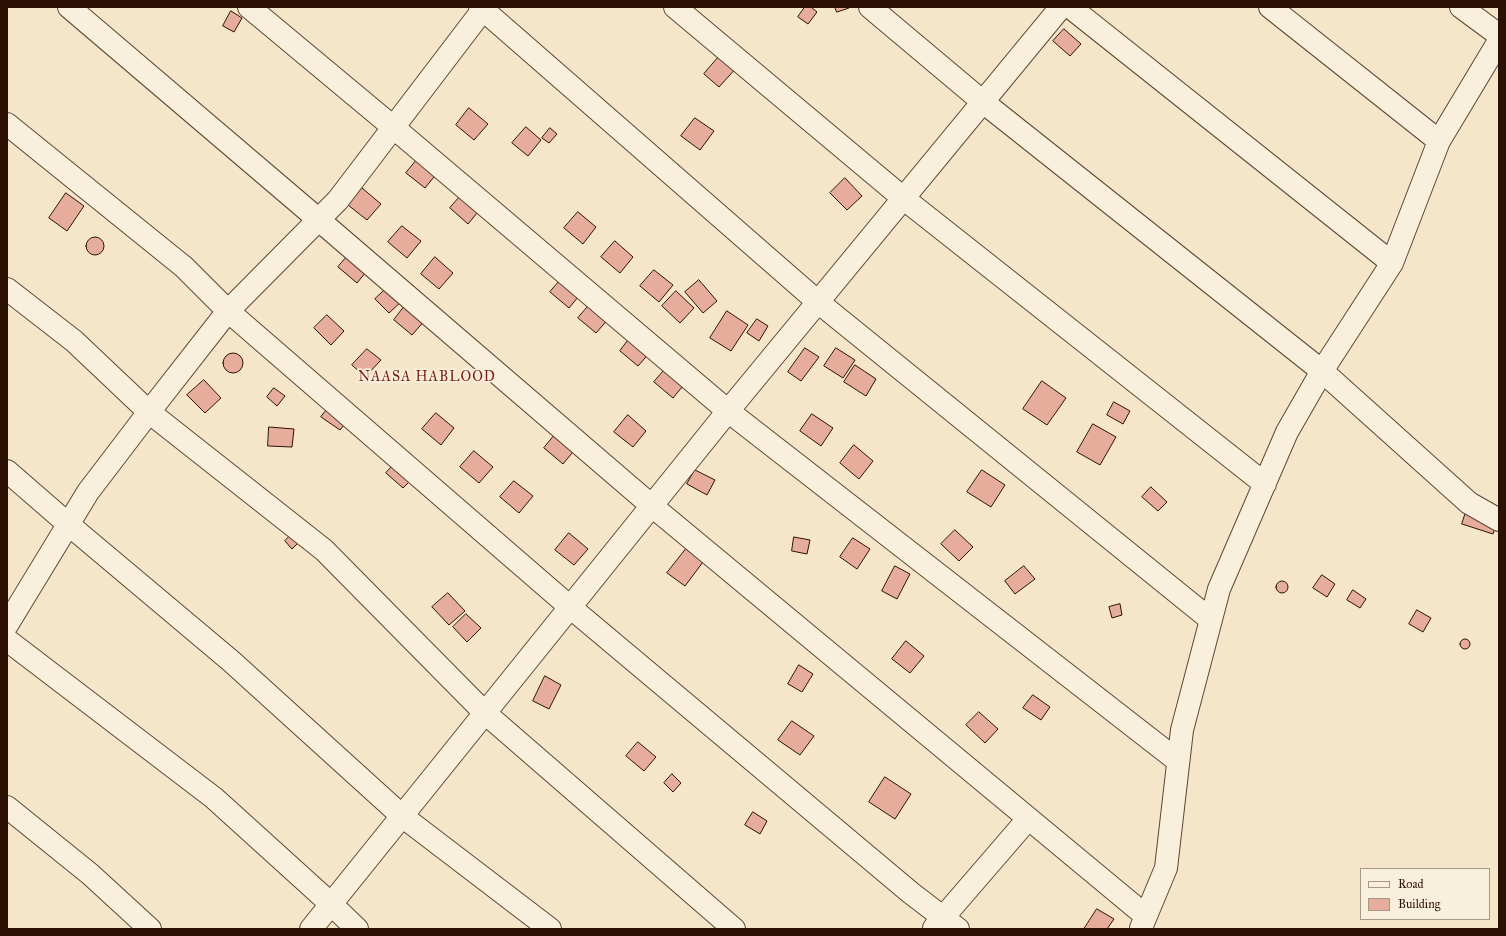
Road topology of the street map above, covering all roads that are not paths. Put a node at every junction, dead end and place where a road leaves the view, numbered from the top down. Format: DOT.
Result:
graph roads {
  1 [pos="69,7"];
  2 [pos="248,7"];
  3 [pos="675,7"];
  4 [pos="870,7"];
  5 [pos="1061,7"];
  6 [pos="1070,7"];
  7 [pos="1270,7"];
  8 [pos="1461,7"];
  9 [pos="483,8"];
  10 [pos="1499,35"];
  11 [pos="1499,42"];
  12 [pos="983,102"];
  13 [pos="7,124"];
  14 [pos="393,127"];
  15 [pos="1439,141"];
  16 [pos="904,198"];
  17 [pos="319,220"];
  18 [pos="1392,263"];
  19 [pos="7,289"];
  20 [pos="818,302"];
  21 [pos="228,312"];
  22 [pos="1322,371"];
  23 [pos="728,411"];
  24 [pos="149,412"];
  25 [pos="7,471"];
  26 [pos="1265,484"];
  27 [pos="652,506"];
  28 [pos="1499,520"];
  29 [pos="68,524"];
  30 [pos="570,608"];
  31 [pos="1211,620"];
  32 [pos="7,625"];
  33 [pos="7,640"];
  34 [pos="485,713"];
  35 [pos="1178,762"];
  36 [pos="7,807"];
  37 [pos="402,816"];
  38 [pos="1028,818"];
  39 [pos="331,904"];
  40 [pos="1143,923"];
  41 [pos="945,925"];
  42 [pos="150,929"];
  43 [pos="311,929"];
  44 [pos="357,929"];
  45 [pos="550,929"];
  46 [pos="734,929"];
  1 -- 17 [label="street"];
  2 -- 14 [label="street"];
  3 -- 16 [label="street"];
  4 -- 12 [label="street"];
  5 -- 12 [label="street"];
  6 -- 18 [label="street"];
  7 -- 15 [label="street"];
  8 -- 10 [label="street"];
  9 -- 14 [label="street"];
  9 -- 20 [label="street"];
  11 -- 15 [label="street"];
  12 -- 16 [label="street"];
  12 -- 22 [label="street"];
  13 -- 21 [label="street"];
  14 -- 17 [label="street"];
  14 -- 23 [label="street"];
  15 -- 18 [label="street"];
  16 -- 20 [label="street"];
  16 -- 26 [label="street"];
  17 -- 21 [label="street"];
  17 -- 27 [label="street"];
  18 -- 22 [label="street"];
  19 -- 24 [label="street"];
  20 -- 23 [label="street"];
  20 -- 31 [label="street"];
  21 -- 24 [label="street"];
  21 -- 30 [label="street"];
  22 -- 26 [label="street"];
  22 -- 28 [label="street"];
  23 -- 27 [label="street"];
  23 -- 35 [label="street"];
  24 -- 29 [label="street"];
  24 -- 34 [label="street"];
  25 -- 29 [label="street"];
  26 -- 31 [label="street"];
  27 -- 30 [label="street"];
  27 -- 38 [label="street"];
  29 -- 32 [label="street"];
  29 -- 37 [label="street"];
  30 -- 34 [label="street"];
  30 -- 41 [label="street"];
  31 -- 35 [label="street"];
  33 -- 39 [label="street"];
  34 -- 37 [label="street"];
  34 -- 46 [label="street"];
  35 -- 40 [label="street"];
  36 -- 42 [label="street"];
  37 -- 39 [label="street"];
  37 -- 45 [label="street"];
  38 -- 40 [label="street"];
  38 -- 41 [label="street"];
  39 -- 43 [label="street"];
  39 -- 44 [label="street"];
}
